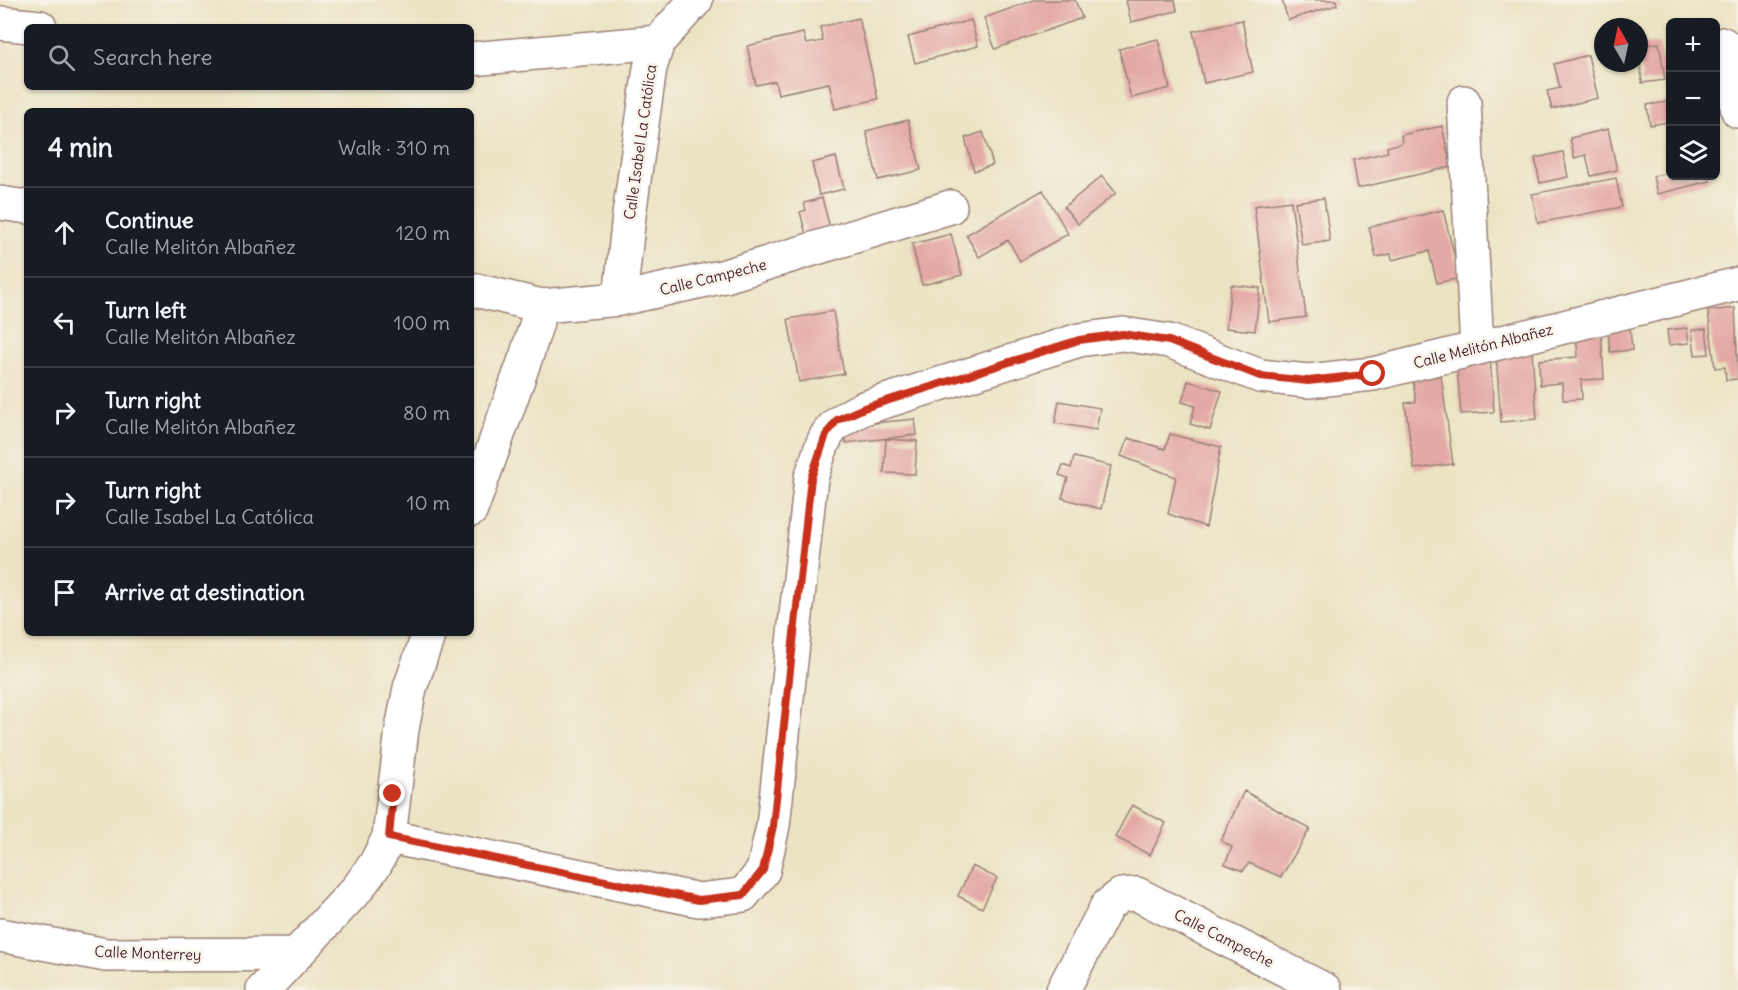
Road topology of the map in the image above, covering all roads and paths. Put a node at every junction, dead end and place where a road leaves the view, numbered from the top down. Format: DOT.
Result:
graph roads {
  1 [pos="696,0"];
  2 [pos="0,23"];
  3 [pos="24,25"];
  4 [pos="658,42"];
  5 [pos="1724,44"];
  6 [pos="474,59"];
  7 [pos="1464,102"];
  8 [pos="1738,111"];
  9 [pos="0,202"];
  10 [pos="24,206"];
  11 [pos="950,207"];
  12 [pos="1738,284"];
  13 [pos="474,290"];
  14 [pos="620,299"];
  15 [pos="542,306"];
  16 [pos="1477,348"];
  17 [pos="474,502"];
  18 [pos="428,636"];
  19 [pos="389,837"];
  20 [pos="0,935"];
  21 [pos="297,954"];
  22 [pos="263,990"];
  23 [pos="1063,990"];
  24 [pos="1325,990"];
  1 -- 4 [label="street, Calle Isabel La Católica"];
  2 -- 3 [label="street"];
  4 -- 6 [label="street"];
  4 -- 14 [label="street, Calle Isabel La Católica"];
  5 -- 8 [label="street"];
  7 -- 16 [label="street"];
  9 -- 10 [label="street"];
  11 -- 14 [label="street, Calle Campeche"];
  12 -- 16 [label="street, Calle Melitón Albañez"];
  13 -- 15 [label="street, Calle Campeche"];
  14 -- 15 [label="street, Calle Campeche"];
  15 -- 17 [label="street"];
  16 -- 19 [label="street, Calle Melitón Albañez"];
  18 -- 19 [label="street"];
  19 -- 21 [label="street"];
  20 -- 21 [label="street, Calle Monterrey"];
  21 -- 22 [label="street"];
  23 -- 24 [label="street, Calle Campeche"];
}
